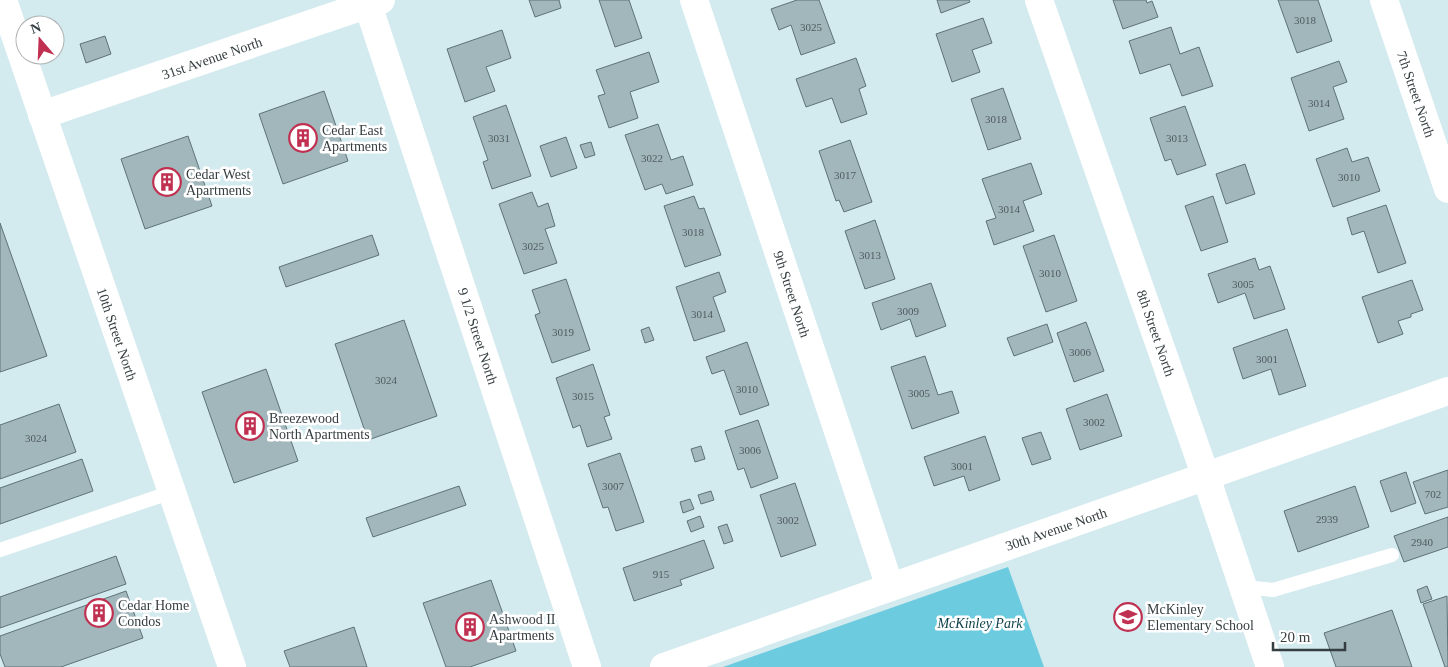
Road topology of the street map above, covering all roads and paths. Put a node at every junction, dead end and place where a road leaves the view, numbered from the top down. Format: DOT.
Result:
graph roads {
  1 [pos="3,0"];
  2 [pos="694,0"];
  3 [pos="1039,0"];
  4 [pos="1384,0"];
  5 [pos="375,2"];
  6 [pos="42,115"];
  7 [pos="1448,189"];
  8 [pos="1448,391"];
  9 [pos="1206,477"];
  10 [pos="172,492"];
  11 [pos="0,550"];
  12 [pos="1392,555"];
  13 [pos="890,587"];
  14 [pos="1244,587"];
  15 [pos="232,667"];
  16 [pos="587,667"];
  17 [pos="664,667"];
  18 [pos="1270,667"];
  1 -- 6 [label="street, 10th Street North"];
  2 -- 13 [label="street, 9th Street North"];
  3 -- 9 [label="street, 8th Street North"];
  4 -- 7 [label="street, 7th Street North"];
  5 -- 6 [label="street, 31st Avenue North"];
  5 -- 16 [label="street, 9 1/2 Street North"];
  6 -- 10 [label="street, 10th Street North"];
  8 -- 9 [label="street, 30th Avenue North"];
  9 -- 13 [label="street, 30th Avenue North"];
  9 -- 14 [label="street, 8th Street North"];
  10 -- 11 [label="lane"];
  10 -- 15 [label="street, 10th Street North"];
  12 -- 14 [label="lane"];
  13 -- 17 [label="street, 30th Avenue North"];
  14 -- 18 [label="street, 8th Street North"];
}
